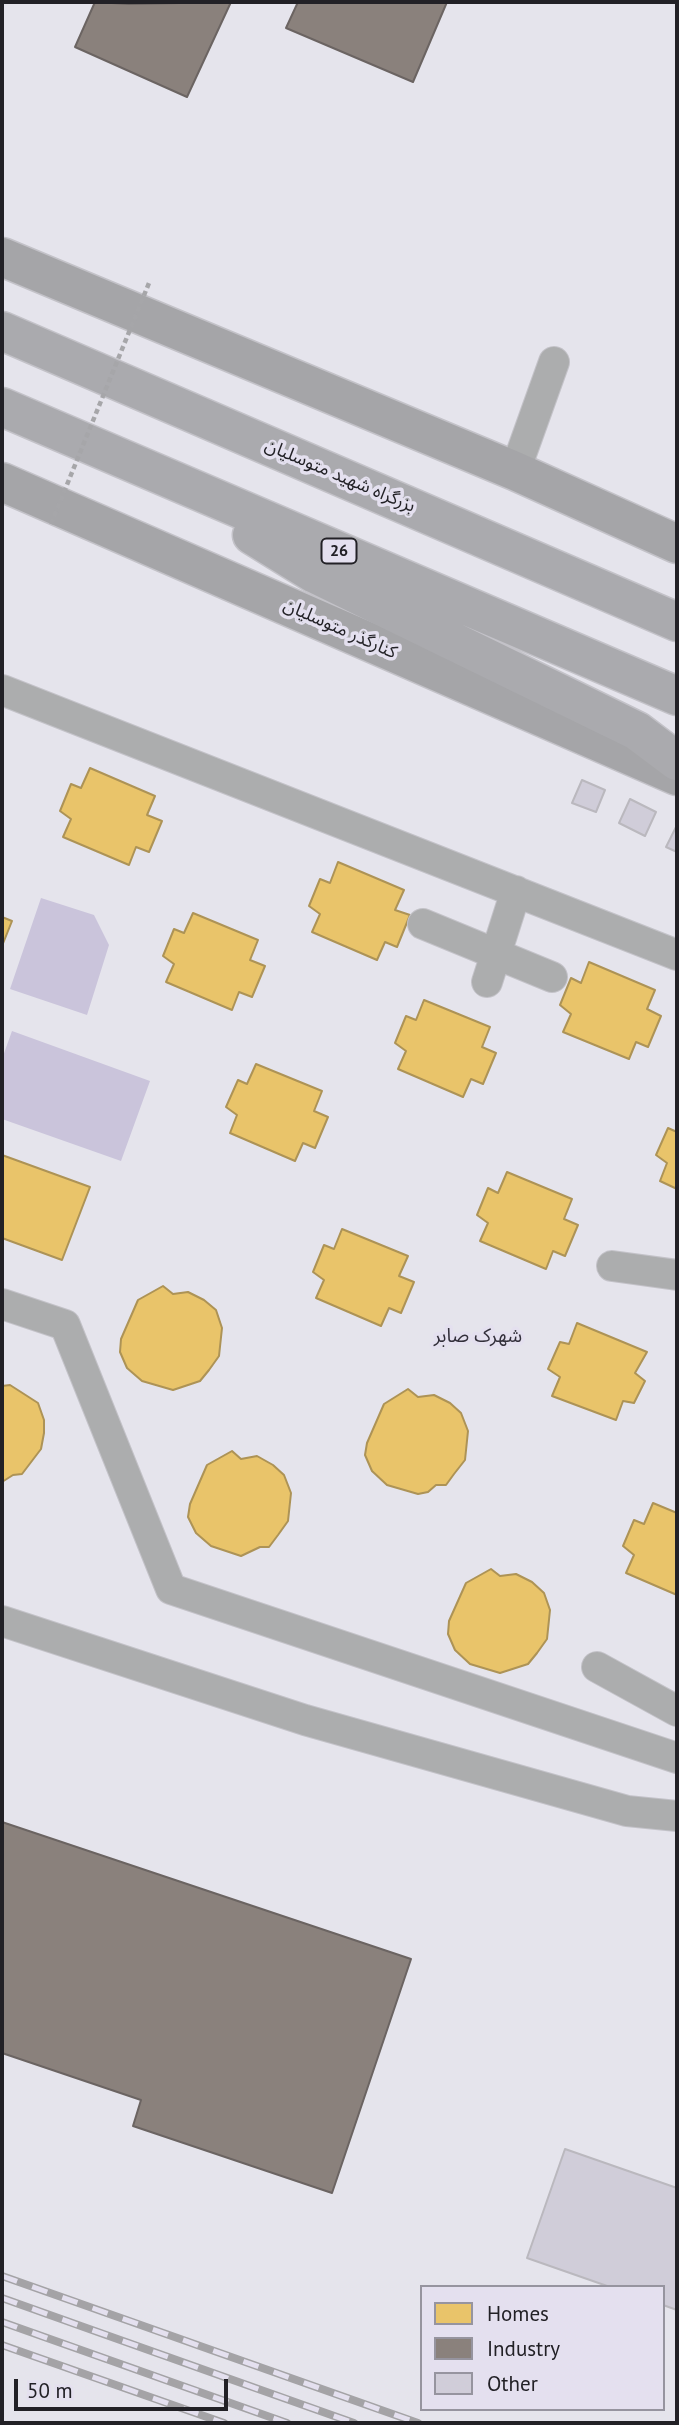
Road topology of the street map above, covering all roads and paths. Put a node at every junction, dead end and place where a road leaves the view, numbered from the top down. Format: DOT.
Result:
graph roads {
  1 [pos="2,257"];
  2 [pos="149,283"];
  3 [pos="2,331"];
  4 [pos="554,362"];
  5 [pos="2,407"];
  6 [pos="143,467"];
  7 [pos="515,471"];
  8 [pos="2,482"];
  9 [pos="51,524"];
  10 [pos="677,544"];
  11 [pos="677,622"];
  12 [pos="2,690"];
  13 [pos="677,696"];
  14 [pos="677,761"];
  15 [pos="677,776"];
  16 [pos="516,891"];
  17 [pos="423,924"];
  18 [pos="496,953"];
  19 [pos="677,955"];
  20 [pos="552,976"];
  21 [pos="487,982"];
  22 [pos="612,1266"];
  23 [pos="677,1275"];
  24 [pos="2,1304"];
  25 [pos="2,1622"];
  26 [pos="597,1667"];
  27 [pos="677,1711"];
  28 [pos="677,1758"];
  29 [pos="677,1816"];
  1 -- 7 [label="main road"];
  2 -- 9 [label="path, bridge"];
  3 -- 11 [label="highway, بزرگراه شهید متوسلیان"];
  4 -- 7 [label="street"];
  5 -- 6 [label="highway, 26"];
  6 -- 13 [label="highway, 26"];
  6 -- 14 [label="highway"];
  7 -- 10 [label="main road"];
  8 -- 15 [label="main road, کنارگذر متوسلیان"];
  12 -- 16 [label="street"];
  16 -- 18 [label="street"];
  16 -- 19 [label="street"];
  17 -- 18 [label="street"];
  18 -- 20 [label="street"];
  18 -- 21 [label="street"];
  22 -- 23 [label="street"];
  24 -- 28 [label="street"];
  25 -- 29 [label="street"];
  26 -- 27 [label="street"];
}
